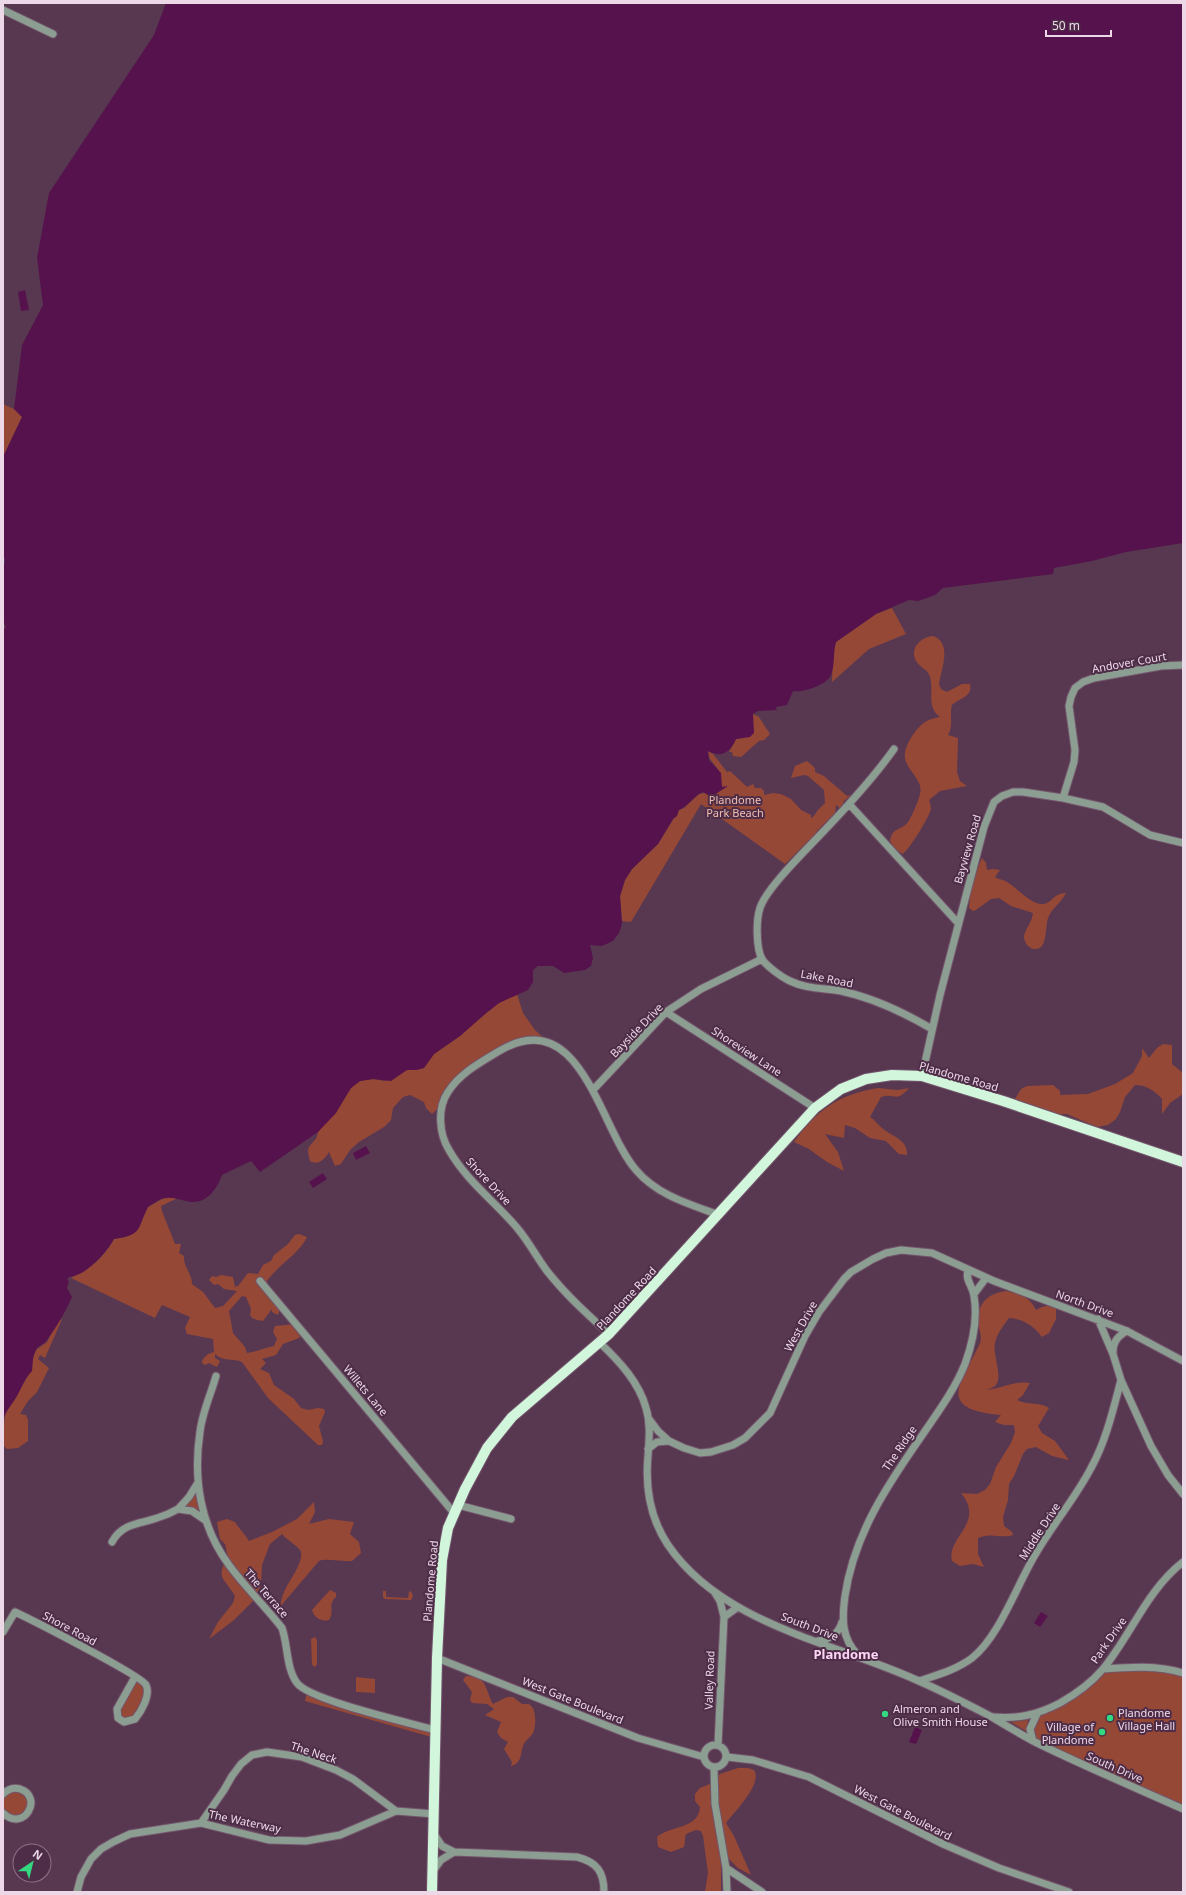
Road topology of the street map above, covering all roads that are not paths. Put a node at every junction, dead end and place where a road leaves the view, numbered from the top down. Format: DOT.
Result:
graph roads {
  1 [pos="3,10"];
  2 [pos="53,34"];
  3 [pos="1183,665"];
  4 [pos="894,749"];
  5 [pos="1063,798"];
  6 [pos="850,805"];
  7 [pos="1183,843"];
  8 [pos="958,924"];
  9 [pos="762,959"];
  10 [pos="666,1012"];
  11 [pos="932,1028"];
  12 [pos="922,1076"];
  13 [pos="594,1090"];
  14 [pos="815,1108"];
  15 [pos="1183,1162"];
  16 [pos="719,1215"];
  17 [pos="968,1271"];
  18 [pos="976,1274"];
  19 [pos="986,1278"];
  20 [pos="260,1281"];
  21 [pos="974,1294"];
  22 [pos="1098,1319"];
  23 [pos="1127,1331"];
  24 [pos="610,1334"];
  25 [pos="600,1343"];
  26 [pos="1113,1354"];
  27 [pos="1183,1361"];
  28 [pos="216,1376"];
  29 [pos="1121,1380"];
  30 [pos="649,1419"];
  31 [pos="669,1441"];
  32 [pos="648,1449"];
  33 [pos="197,1483"];
  34 [pos="1183,1494"];
  35 [pos="178,1509"];
  36 [pos="456,1509"];
  37 [pos="511,1519"];
  38 [pos="205,1520"];
  39 [pos="112,1542"];
  40 [pos="1183,1562"];
  41 [pos="712,1590"];
  42 [pos="738,1607"];
  43 [pos="724,1617"];
  44 [pos="843,1618"];
  45 [pos="3,1632"];
  46 [pos="816,1641"];
  47 [pos="860,1656"];
  48 [pos="437,1658"];
  49 [pos="1103,1669"];
  50 [pos="1183,1673"];
  51 [pos="135,1676"];
  52 [pos="919,1681"];
  53 [pos="1037,1714"];
  54 [pos="990,1716"];
  55 [pos="435,1730"];
  56 [pos="1033,1741"];
  57 [pos="718,1745"];
  58 [pos="704,1757"];
  59 [pos="727,1758"];
  60 [pos="714,1768"];
  61 [pos="3,1794"];
  62 [pos="1183,1809"];
  63 [pos="396,1811"];
  64 [pos="3,1813"];
  65 [pos="434,1814"];
  66 [pos="201,1823"];
  67 [pos="433,1834"];
  68 [pos="454,1852"];
  69 [pos="726,1868"];
  70 [pos="433,1871"];
  71 [pos="78,1892"];
  72 [pos="432,1892"];
  73 [pos="604,1892"];
  74 [pos="727,1892"];
  75 [pos="762,1892"];
  76 [pos="1067,1892"];
  1 -- 2 [label="street"];
  3 -- 5 [label="street, Andover Court"];
  4 -- 6 [label="street"];
  5 -- 7 [label="street, Bayview Road"];
  5 -- 8 [label="street, Bayview Road"];
  6 -- 8 [label="street"];
  6 -- 9 [label="street"];
  8 -- 11 [label="street, Bayview Road"];
  9 -- 10 [label="street, Bayside Drive"];
  9 -- 11 [label="street, Lake Road"];
  10 -- 13 [label="street, Bayside Drive"];
  10 -- 14 [label="street, Shoreview Lane"];
  11 -- 12 [label="street, Bayview Road"];
  12 -- 14 [label="main road, Plandome Road"];
  12 -- 15 [label="main road, Plandome Road"];
  13 -- 16 [label="street, Shore Drive"];
  13 -- 24 [label="street, Shore Drive"];
  14 -- 16 [label="main road, Plandome Road"];
  16 -- 24 [label="main road, Plandome Road"];
  17 -- 18 [label="street, West Drive"];
  17 -- 21 [label="street, The Ridge"];
  17 -- 31 [label="street, West Drive"];
  18 -- 19 [label="street, North Drive"];
  19 -- 21 [label="street"];
  19 -- 22 [label="street, North Drive"];
  20 -- 36 [label="street, Willets Lane"];
  21 -- 44 [label="street, The Ridge"];
  22 -- 23 [label="street, North Drive"];
  22 -- 26 [label="street"];
  23 -- 26 [label="street"];
  23 -- 27 [label="street, North Drive"];
  24 -- 25 [label="main road, Plandome Road"];
  25 -- 30 [label="street, South Drive"];
  25 -- 36 [label="main road, Plandome Road"];
  26 -- 29 [label="street"];
  28 -- 33 [label="street, The Terrace"];
  29 -- 34 [label="street"];
  29 -- 52 [label="street, Middle Drive"];
  30 -- 31 [label="street, West Drive"];
  30 -- 32 [label="street, South Drive"];
  31 -- 32 [label="street"];
  32 -- 41 [label="street, South Drive"];
  33 -- 35 [label="street, The Terrace"];
  33 -- 38 [label="street, The Terrace"];
  35 -- 38 [label="street"];
  35 -- 39 [label="street, The Terrace"];
  36 -- 37 [label="street"];
  36 -- 48 [label="main road, Plandome Road"];
  38 -- 55 [label="street, The Terrace"];
  40 -- 49 [label="street, Park Drive"];
  41 -- 42 [label="street, South Drive"];
  41 -- 43 [label="street, Valley Road"];
  42 -- 43 [label="street"];
  42 -- 46 [label="street, South Drive"];
  43 -- 57 [label="street, Valley Road"];
  44 -- 46 [label="street, The Ridge"];
  44 -- 47 [label="street, The Ridge"];
  45 -- 51 [label="street, Shore Road"];
  46 -- 47 [label="street, South Drive"];
  47 -- 52 [label="street, South Drive"];
  48 -- 55 [label="main road, Plandome Road"];
  48 -- 58 [label="street, West Gate Boulevard"];
  49 -- 50 [label="street"];
  49 -- 53 [label="street, Park Drive"];
  51 -- 51 [label="street, Shore Road"];
  52 -- 54 [label="street, South Drive"];
  53 -- 54 [label="street, Park Drive"];
  53 -- 56 [label="street"];
  54 -- 56 [label="street, South Drive"];
  55 -- 65 [label="main road, Plandome Road"];
  56 -- 62 [label="street, South Drive"];
  57 -- 58 [label="street"];
  57 -- 59 [label="street"];
  58 -- 60 [label="street"];
  59 -- 60 [label="street"];
  59 -- 76 [label="street, West Gate Boulevard"];
  60 -- 69 [label="street"];
  61 -- 64 [label="street"];
  63 -- 65 [label="street, The Waterway"];
  63 -- 66 [label="street, The Waterway"];
  63 -- 66 [label="street, The Neck"];
  65 -- 67 [label="main road, Plandome Road"];
  66 -- 71 [label="street, The Waterway"];
  67 -- 68 [label="street"];
  67 -- 70 [label="main road, Plandome Road"];
  68 -- 70 [label="street"];
  68 -- 73 [label="street"];
  69 -- 74 [label="street"];
  69 -- 75 [label="street"];
  70 -- 72 [label="main road, Plandome Road"];
}
